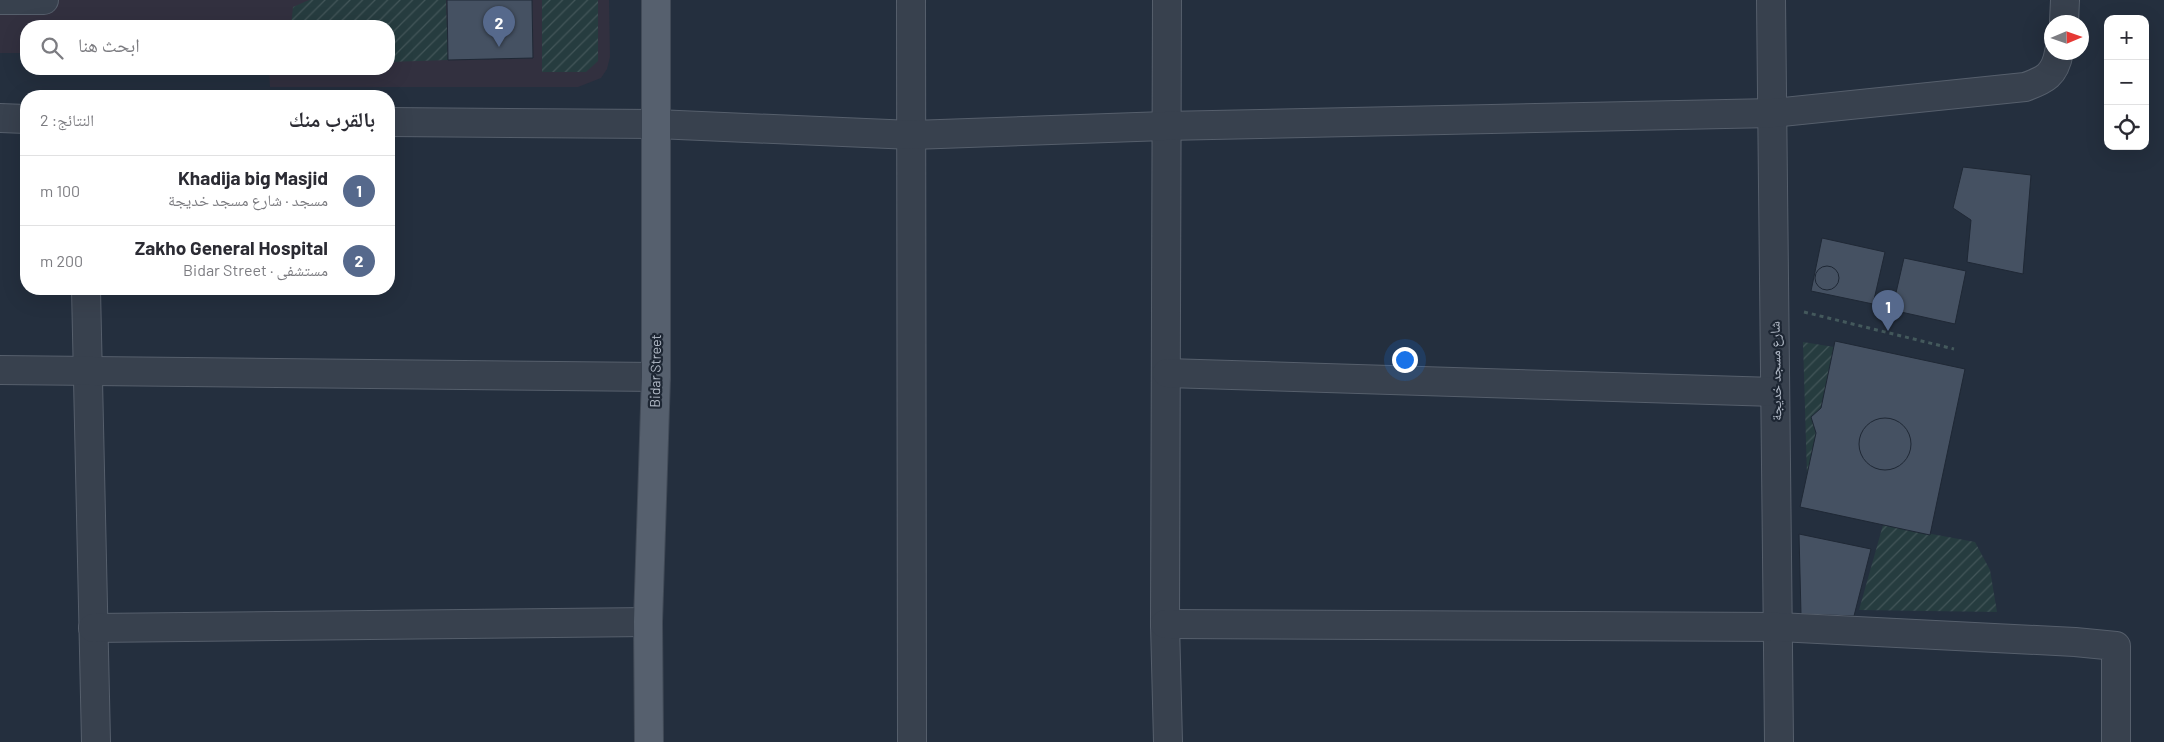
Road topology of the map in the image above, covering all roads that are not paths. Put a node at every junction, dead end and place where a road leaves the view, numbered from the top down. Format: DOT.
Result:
graph roads {
  1 [pos="0,0"];
  2 [pos="44,0"];
  3 [pos="656,0"];
  4 [pos="911,0"];
  5 [pos="1168,0"];
  6 [pos="1771,0"];
  7 [pos="2065,0"];
  8 [pos="2064,15"];
  9 [pos="2057,60"];
  10 [pos="1772,114"];
  11 [pos="0,118"];
  12 [pos="20,119"];
  13 [pos="395,122"];
  14 [pos="656,124"];
  15 [pos="1165,126"];
  16 [pos="912,135"];
  17 [pos="86,295"];
  18 [pos="0,370"];
  19 [pos="89,371"];
  20 [pos="1167,373"];
  21 [pos="656,377"];
  22 [pos="1775,392"];
  23 [pos="648,622"];
  24 [pos="1165,624"];
  25 [pos="1778,627"];
  26 [pos="93,628"];
  27 [pos="96,742"];
  28 [pos="649,742"];
  29 [pos="912,742"];
  30 [pos="1168,742"];
  31 [pos="1779,742"];
  32 [pos="2116,742"];
  1 -- 2 [label="street"];
  3 -- 14 [label="main road, Bidar Street"];
  4 -- 16 [label="street"];
  5 -- 15 [label="street"];
  6 -- 10 [label="street, شارع مسجد خديجة"];
  7 -- 8 [label="street"];
  9 -- 10 [label="street"];
  10 -- 15 [label="street"];
  10 -- 22 [label="street, شارع مسجد خديجة"];
  11 -- 12 [label="street"];
  13 -- 14 [label="street"];
  14 -- 16 [label="street"];
  14 -- 21 [label="main road, Bidar Street"];
  15 -- 16 [label="street"];
  15 -- 20 [label="street"];
  16 -- 29 [label="street"];
  17 -- 19 [label="street"];
  18 -- 19 [label="street"];
  19 -- 21 [label="street"];
  19 -- 26 [label="street"];
  20 -- 22 [label="street"];
  20 -- 24 [label="street"];
  21 -- 23 [label="main road, Bidar Street"];
  22 -- 25 [label="street, شارع مسجد خديجة"];
  23 -- 26 [label="street"];
  23 -- 28 [label="main road, Bidar Street"];
  24 -- 25 [label="street"];
  24 -- 30 [label="street"];
  25 -- 31 [label="street, شارع مسجد خديجة"];
  25 -- 32 [label="street"];
  26 -- 27 [label="street"];
}
